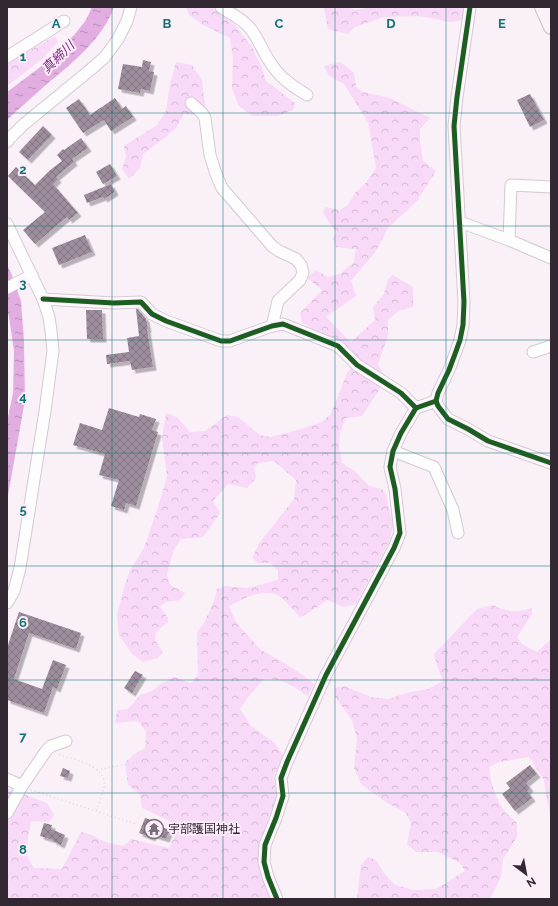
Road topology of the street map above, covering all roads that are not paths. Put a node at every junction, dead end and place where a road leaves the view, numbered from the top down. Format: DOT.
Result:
graph roads {
  1 [pos="131,7"];
  2 [pos="222,7"];
  3 [pos="470,7"];
  4 [pos="544,8"];
  5 [pos="64,21"];
  6 [pos="551,27"];
  7 [pos="7,57"];
  8 [pos="307,95"];
  9 [pos="191,103"];
  10 [pos="7,142"];
  11 [pos="551,187"];
  12 [pos="460,222"];
  13 [pos="7,224"];
  14 [pos="509,240"];
  15 [pos="551,258"];
  16 [pos="29,277"];
  17 [pos="7,288"];
  18 [pos="43,298"];
  19 [pos="272,326"];
  20 [pos="551,346"];
  21 [pos="533,352"];
  22 [pos="436,401"];
  23 [pos="416,408"];
  24 [pos="393,451"];
  25 [pos="551,463"];
  26 [pos="458,533"];
  27 [pos="7,603"];
  28 [pos="66,740"];
  29 [pos="7,780"];
  30 [pos="22,786"];
  31 [pos="7,813"];
  32 [pos="277,899"];
  1 -- 10 [label="street"];
  2 -- 8 [label="street"];
  3 -- 12 [label="street"];
  4 -- 6 [label="main road"];
  5 -- 7 [label="street"];
  9 -- 19 [label="street"];
  11 -- 14 [label="street"];
  12 -- 14 [label="street"];
  12 -- 22 [label="street"];
  13 -- 16 [label="street"];
  14 -- 15 [label="street"];
  16 -- 17 [label="street"];
  16 -- 18 [label="street"];
  18 -- 19 [label="street"];
  18 -- 27 [label="street"];
  19 -- 23 [label="street"];
  20 -- 21 [label="street"];
  22 -- 23 [label="street"];
  22 -- 25 [label="street"];
  23 -- 24 [label="street"];
  24 -- 26 [label="street"];
  24 -- 32 [label="street"];
  28 -- 30 [label="street"];
  29 -- 30 [label="street"];
  30 -- 31 [label="street"];
}
